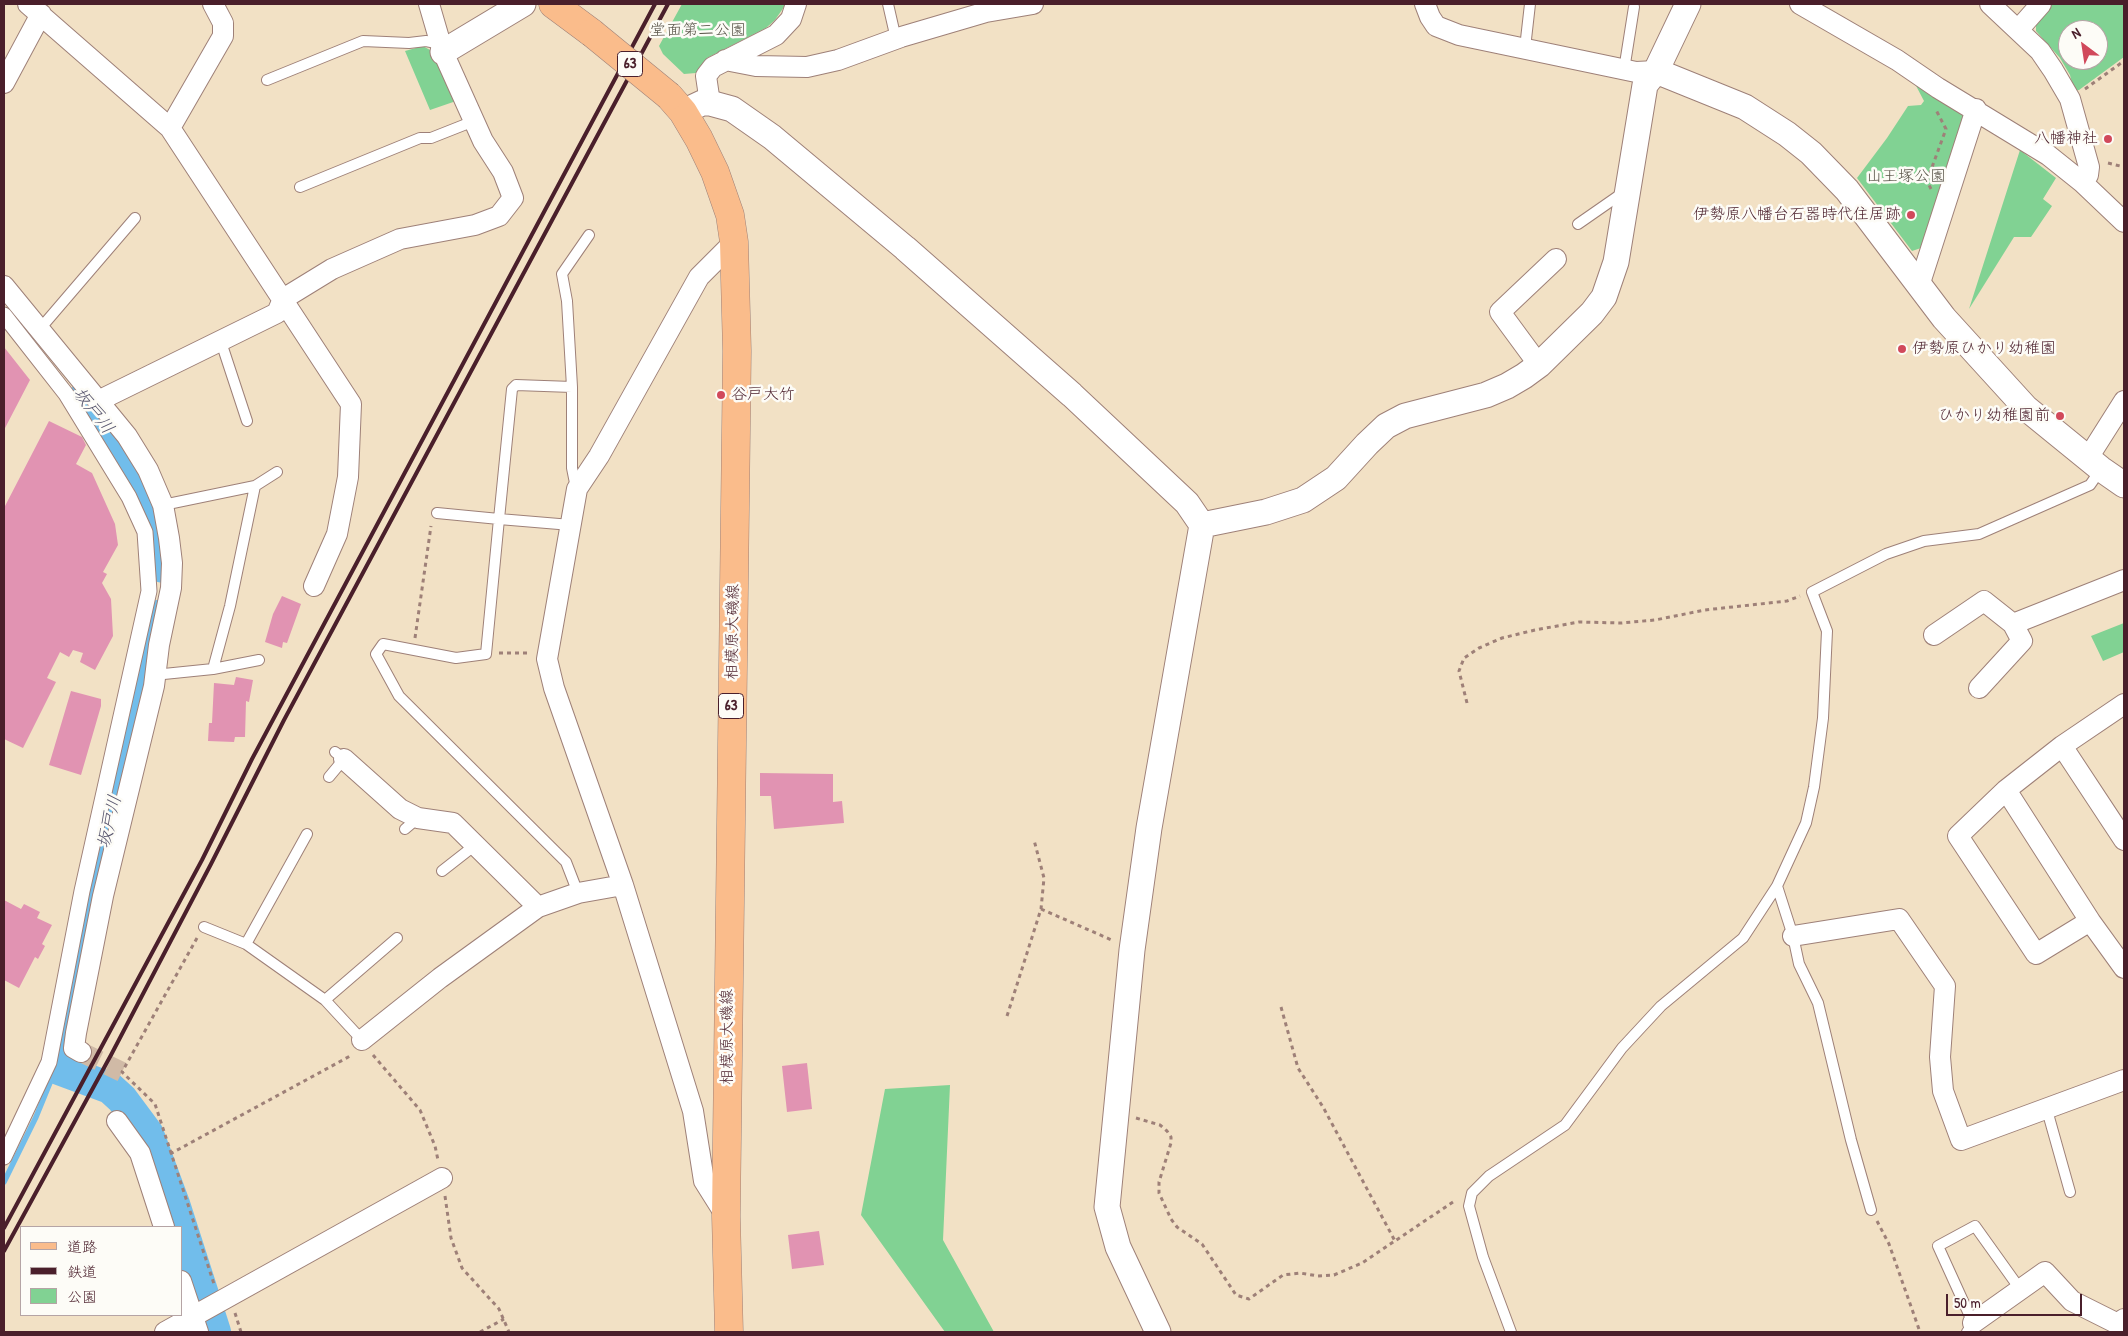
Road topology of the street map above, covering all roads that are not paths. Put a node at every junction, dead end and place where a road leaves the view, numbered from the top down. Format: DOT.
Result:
graph roads {
  1 [pos="213,4"];
  2 [pos="429,4"];
  3 [pos="523,4"];
  4 [pos="553,4"];
  5 [pos="796,4"];
  6 [pos="888,4"];
  7 [pos="1033,4"];
  8 [pos="1425,4"];
  9 [pos="1530,4"];
  10 [pos="1688,4"];
  11 [pos="1800,4"];
  12 [pos="1990,4"];
  13 [pos="2041,4"];
  14 [pos="1634,7"];
  15 [pos="34,9"];
  16 [pos="2018,30"];
  17 [pos="896,39"];
  18 [pos="442,48"];
  19 [pos="1524,48"];
  20 [pos="725,60"];
  21 [pos="1624,70"];
  22 [pos="1656,71"];
  23 [pos="267,80"];
  24 [pos="4,84"];
  25 [pos="710,103"];
  26 [pos="676,104"];
  27 [pos="1976,109"];
  28 [pos="474,120"];
  29 [pos="170,128"];
  30 [pos="2082,183"];
  31 [pos="300,187"];
  32 [pos="1628,189"];
  33 [pos="135,218"];
  34 [pos="2124,222"];
  35 [pos="1578,224"];
  36 [pos="588,234"];
  37 [pos="734,242"];
  38 [pos="1545,264"];
  39 [pos="4,286"];
  40 [pos="1919,286"];
  41 [pos="283,299"];
  42 [pos="4,315"];
  43 [pos="39,330"];
  44 [pos="221,342"];
  45 [pos="1539,365"];
  46 [pos="572,386"];
  47 [pos="98,401"];
  48 [pos="2124,401"];
  49 [pos="247,421"];
  50 [pos="2094,463"];
  51 [pos="277,472"];
  52 [pos="2124,485"];
  53 [pos="255,486"];
  54 [pos="577,489"];
  55 [pos="163,505"];
  56 [pos="437,513"];
  57 [pos="498,519"];
  58 [pos="571,525"];
  59 [pos="1202,525"];
  60 [pos="2124,580"];
  61 [pos="314,586"];
  62 [pos="2013,624"];
  63 [pos="1934,635"];
  64 [pos="259,660"];
  65 [pos="213,669"];
  66 [pos="154,675"];
  67 [pos="1978,688"];
  68 [pos="2124,704"];
  69 [pos="2062,746"];
  70 [pos="340,756"];
  71 [pos="329,777"];
  72 [pos="2006,790"];
  73 [pos="2117,812"];
  74 [pos="306,834"];
  75 [pos="2124,840"];
  76 [pos="474,846"];
  77 [pos="442,871"];
  78 [pos="624,885"];
  79 [pos="1777,886"];
  80 [pos="82,891"];
  81 [pos="578,892"];
  82 [pos="104,896"];
  83 [pos="538,907"];
  84 [pos="2090,921"];
  85 [pos="204,926"];
  86 [pos="1793,936"];
  87 [pos="397,938"];
  88 [pos="246,944"];
  89 [pos="2124,968"];
  90 [pos="325,1000"];
  91 [pos="360,1046"];
  92 [pos="81,1052"];
  93 [pos="2124,1080"];
  94 [pos="2047,1110"];
  95 [pos="117,1121"];
  96 [pos="4,1157"];
  97 [pos="442,1178"];
  98 [pos="2070,1192"];
  99 [pos="1871,1210"];
  100 [pos="726,1216"];
  101 [pos="164,1226"];
  102 [pos="182,1284"];
  103 [pos="2020,1289"];
  104 [pos="2124,1319"];
  105 [pos="196,1325"];
  106 [pos="1970,1328"];
  107 [pos="165,1332"];
  108 [pos="729,1332"];
  109 [pos="1158,1332"];
  110 [pos="1511,1332"];
  1 -- 29 [label="street"];
  2 -- 18 [label="street"];
  3 -- 18 [label="street"];
  4 -- 26 [label="main road, 相模原大磯線 / 63, bridge"];
  5 -- 20 [label="street"];
  6 -- 17 [label="lane"];
  7 -- 17 [label="street"];
  8 -- 19 [label="street"];
  9 -- 19 [label="lane"];
  10 -- 22 [label="street"];
  11 -- 27 [label="street"];
  12 -- 16 [label="street"];
  13 -- 16 [label="street"];
  14 -- 21 [label="lane"];
  15 -- 24 [label="street"];
  15 -- 29 [label="street"];
  16 -- 30 [label="street"];
  17 -- 20 [label="street"];
  18 -- 23 [label="lane"];
  18 -- 28 [label="street"];
  19 -- 21 [label="street"];
  20 -- 25 [label="street"];
  21 -- 22 [label="street"];
  22 -- 32 [label="street"];
  22 -- 40 [label="street"];
  25 -- 26 [label="street"];
  25 -- 59 [label="street"];
  26 -- 37 [label="main road, 相模原大磯線 / 63"];
  27 -- 30 [label="street"];
  27 -- 40 [label="street"];
  28 -- 31 [label="lane"];
  28 -- 41 [label="street"];
  29 -- 41 [label="street"];
  30 -- 34 [label="street"];
  32 -- 35 [label="lane"];
  32 -- 45 [label="street"];
  33 -- 43 [label="lane"];
  36 -- 46 [label="lane"];
  37 -- 54 [label="street"];
  37 -- 100 [label="main road, 相模原大磯線 / 63"];
  38 -- 45 [label="street"];
  39 -- 43 [label="street"];
  40 -- 50 [label="street"];
  41 -- 44 [label="street"];
  41 -- 61 [label="street"];
  42 -- 80 [label="street"];
  43 -- 47 [label="street"];
  44 -- 47 [label="street"];
  44 -- 49 [label="lane"];
  45 -- 59 [label="street"];
  46 -- 54 [label="lane"];
  46 -- 57 [label="lane"];
  47 -- 55 [label="street"];
  48 -- 50 [label="street"];
  50 -- 52 [label="street"];
  50 -- 79 [label="lane"];
  51 -- 53 [label="lane"];
  53 -- 55 [label="lane"];
  53 -- 65 [label="lane"];
  54 -- 58 [label="street"];
  55 -- 66 [label="street"];
  56 -- 57 [label="lane"];
  57 -- 58 [label="lane"];
  57 -- 81 [label="lane"];
  58 -- 78 [label="street"];
  59 -- 109 [label="street"];
  60 -- 62 [label="street"];
  62 -- 63 [label="street"];
  62 -- 67 [label="street"];
  64 -- 65 [label="lane"];
  65 -- 66 [label="lane"];
  66 -- 82 [label="street"];
  68 -- 69 [label="street"];
  69 -- 72 [label="street"];
  69 -- 73 [label="street"];
  70 -- 71 [label="lane"];
  70 -- 76 [label="street"];
  72 -- 84 [label="street"];
  72 -- 84 [label="street"];
  73 -- 75 [label="street"];
  74 -- 88 [label="lane"];
  76 -- 77 [label="lane"];
  76 -- 83 [label="street"];
  78 -- 81 [label="street"];
  78 -- 100 [label="street"];
  79 -- 86 [label="lane"];
  79 -- 110 [label="lane"];
  80 -- 82 [label="street"];
  80 -- 96 [label="street"];
  81 -- 83 [label="street"];
  82 -- 92 [label="street"];
  83 -- 91 [label="street"];
  84 -- 89 [label="street"];
  85 -- 88 [label="lane"];
  86 -- 94 [label="street"];
  86 -- 99 [label="lane"];
  87 -- 90 [label="lane"];
  88 -- 90 [label="lane"];
  90 -- 91 [label="lane"];
  93 -- 94 [label="street"];
  94 -- 98 [label="lane"];
  95 -- 101 [label="street"];
  97 -- 105 [label="street"];
  100 -- 108 [label="main road, 相模原大磯線 / 63"];
  102 -- 105 [label="street"];
  103 -- 104 [label="street"];
  103 -- 106 [label="street"];
  103 -- 106 [label="lane"];
  105 -- 107 [label="street"];
}
